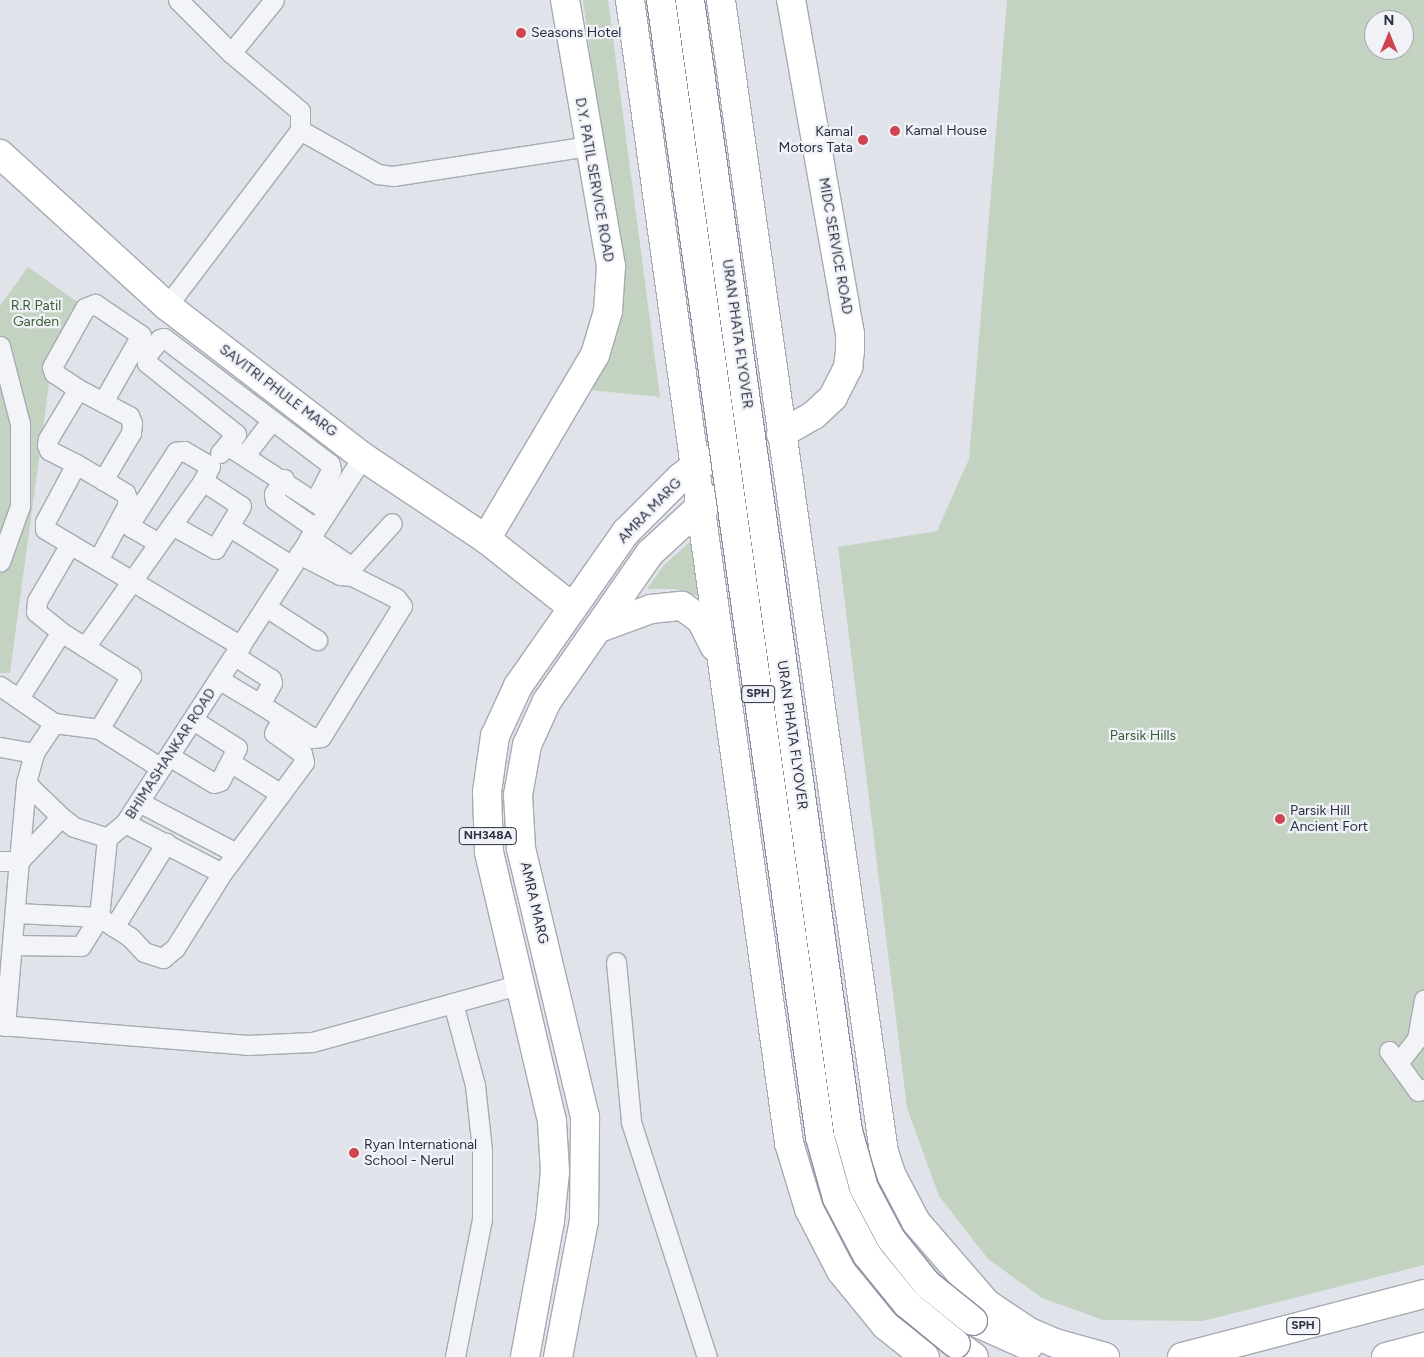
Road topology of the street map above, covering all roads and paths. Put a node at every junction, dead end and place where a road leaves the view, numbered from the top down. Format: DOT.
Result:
graph roads {
  1 [pos="178,0"];
  2 [pos="274,0"];
  3 [pos="564,0"];
  4 [pos="630,0"];
  5 [pos="661,0"];
  6 [pos="690,0"];
  7 [pos="721,0"];
  8 [pos="791,0"];
  9 [pos="231,53"];
  10 [pos="300,130"];
  11 [pos="588,146"];
  12 [pos="0,154"];
  13 [pos="167,306"];
  14 [pos="0,346"];
  15 [pos="145,346"];
  16 [pos="78,389"];
  17 [pos="103,402"];
  18 [pos="687,406"];
  19 [pos="814,415"];
  20 [pos="272,420"];
  21 [pos="781,434"];
  22 [pos="227,445"];
  23 [pos="245,455"];
  24 [pos="364,456"];
  25 [pos="76,464"];
  26 [pos="695,466"];
  27 [pos="787,470"];
  28 [pos="206,473"];
  29 [pos="103,480"];
  30 [pos="284,480"];
  31 [pos="321,506"];
  32 [pos="701,506"];
  33 [pos="392,524"];
  34 [pos="172,525"];
  35 [pos="230,527"];
  36 [pos="626,532"];
  37 [pos="150,538"];
  38 [pos="486,538"];
  39 [pos="70,544"];
  40 [pos="304,546"];
  41 [pos="98,560"];
  42 [pos="0,562"];
  43 [pos="133,580"];
  44 [pos="266,607"];
  45 [pos="572,608"];
  46 [pos="598,628"];
  47 [pos="61,632"];
  48 [pos="317,640"];
  49 [pos="85,647"];
  50 [pos="238,651"];
  51 [pos="723,664"];
  52 [pos="220,680"];
  53 [pos="0,686"];
  54 [pos="18,698"];
  55 [pos="260,704"];
  56 [pos="282,719"];
  57 [pos="193,720"];
  58 [pos="54,723"];
  59 [pos="100,729"];
  60 [pos="0,747"];
  61 [pos="34,753"];
  62 [pos="165,762"];
  63 [pos="230,762"];
  64 [pos="26,783"];
  65 [pos="281,794"];
  66 [pos="139,802"];
  67 [pos="61,817"];
  68 [pos="125,823"];
  69 [pos="107,838"];
  70 [pos="166,843"];
  71 [pos="236,853"];
  72 [pos="0,861"];
  73 [pos="19,861"];
  74 [pos="222,872"];
  75 [pos="16,913"];
  76 [pos="107,922"];
  77 [pos="13,945"];
  78 [pos="616,962"];
  79 [pos="520,984"];
  80 [pos="1424,1000"];
  81 [pos="452,1003"];
  82 [pos="3,1026"];
  83 [pos="1424,1089"];
  84 [pos="1424,1294"];
  85 [pos="1424,1347"];
  86 [pos="965,1350"];
  87 [pos="455,1357"];
  88 [pos="525,1357"];
  89 [pos="558,1357"];
  90 [pos="707,1357"];
  91 [pos="926,1357"];
  92 [pos="1074,1357"];
  93 [pos="1105,1357"];
  94 [pos="1182,1357"];
  95 [pos="1386,1357"];
  1 -- 9 [label="street"];
  2 -- 9 [label="street"];
  3 -- 11 [label="main road, D.Y. PATIL SERVICE ROAD"];
  4 -- 18 [label="main road"];
  5 -- 86 [label="main road, URAN PHATA FLYOVER / SPH, bridge"];
  6 -- 92 [label="main road, URAN PHATA FLYOVER / SPH, bridge"];
  7 -- 21 [label="main road"];
  8 -- 19 [label="main road, MIDC SERVICE ROAD"];
  9 -- 10 [label="street"];
  10 -- 11 [label="street"];
  10 -- 13 [label="street"];
  11 -- 38 [label="main road, D.Y. PATIL SERVICE ROAD"];
  12 -- 13 [label="main road, SAVITRI PHULE MARG"];
  13 -- 24 [label="main road, SAVITRI PHULE MARG"];
  14 -- 42 [label="street"];
  15 -- 16 [label="street"];
  15 -- 17 [label="street"];
  15 -- 20 [label="street"];
  15 -- 22 [label="street"];
  16 -- 17 [label="street"];
  16 -- 25 [label="street"];
  17 -- 29 [label="street"];
  18 -- 26 [label="main road"];
  18 -- 36 [label="main road"];
  19 -- 21 [label="main road, MIDC SERVICE ROAD"];
  19 -- 27 [label="main road"];
  20 -- 23 [label="street"];
  20 -- 31 [label="street"];
  21 -- 26 [label="main road, AMRA MARG / NH348A"];
  21 -- 27 [label="main road"];
  22 -- 23 [label="street"];
  22 -- 28 [label="street"];
  23 -- 30 [label="street"];
  24 -- 31 [label="street, BHIMASHANKAR ROAD"];
  24 -- 38 [label="main road, SAVITRI PHULE MARG"];
  25 -- 29 [label="street"];
  25 -- 39 [label="street"];
  26 -- 32 [label="main road"];
  26 -- 36 [label="main road, AMRA MARG / NH348A"];
  27 -- 32 [label="main road, AMRA MARG / NH348A"];
  27 -- 93 [label="main road"];
  28 -- 34 [label="street"];
  28 -- 35 [label="street"];
  28 -- 37 [label="street"];
  29 -- 41 [label="street"];
  30 -- 31 [label="street"];
  30 -- 40 [label="street"];
  31 -- 40 [label="street, BHIMASHANKAR ROAD"];
  32 -- 46 [label="main road, AMRA MARG / NH348A"];
  32 -- 51 [label="main road"];
  33 -- 40 [label="street"];
  34 -- 35 [label="street"];
  34 -- 43 [label="street"];
  35 -- 40 [label="street"];
  36 -- 45 [label="main road, AMRA MARG / NH348A"];
  38 -- 45 [label="main road, SAVITRI PHULE MARG"];
  39 -- 41 [label="street"];
  39 -- 47 [label="street"];
  40 -- 44 [label="street, BHIMASHANKAR ROAD"];
  40 -- 56 [label="street"];
  41 -- 43 [label="street"];
  43 -- 49 [label="street"];
  43 -- 50 [label="street"];
  44 -- 48 [label="street"];
  44 -- 50 [label="street, BHIMASHANKAR ROAD"];
  45 -- 79 [label="main road, AMRA MARG / NH348A"];
  46 -- 51 [label="main road"];
  46 -- 89 [label="main road, AMRA MARG / NH348A"];
  47 -- 49 [label="street"];
  47 -- 54 [label="street"];
  49 -- 59 [label="street"];
  50 -- 52 [label="street, BHIMASHANKAR ROAD"];
  50 -- 55 [label="street"];
  51 -- 91 [label="main road"];
  52 -- 55 [label="street"];
  52 -- 57 [label="street, BHIMASHANKAR ROAD"];
  53 -- 54 [label="street"];
  54 -- 58 [label="street"];
  55 -- 56 [label="street"];
  56 -- 65 [label="street"];
  57 -- 62 [label="street, BHIMASHANKAR ROAD"];
  57 -- 63 [label="street"];
  58 -- 59 [label="street"];
  58 -- 61 [label="street"];
  59 -- 62 [label="street"];
  60 -- 61 [label="street"];
  61 -- 64 [label="street"];
  62 -- 63 [label="street"];
  62 -- 66 [label="street, BHIMASHANKAR ROAD"];
  63 -- 65 [label="street"];
  64 -- 67 [label="street"];
  64 -- 73 [label="street"];
  65 -- 71 [label="street"];
  66 -- 68 [label="street, BHIMASHANKAR ROAD"];
  66 -- 71 [label="street"];
  67 -- 69 [label="street"];
  67 -- 73 [label="street"];
  68 -- 69 [label="street, BHIMASHANKAR ROAD"];
  68 -- 70 [label="street"];
  69 -- 76 [label="street"];
  70 -- 74 [label="street"];
  70 -- 76 [label="street"];
  71 -- 74 [label="street"];
  72 -- 73 [label="street"];
  73 -- 75 [label="street"];
  74 -- 76 [label="street"];
  75 -- 76 [label="street"];
  75 -- 77 [label="street"];
  76 -- 77 [label="street"];
  77 -- 82 [label="street"];
  78 -- 90 [label="street"];
  79 -- 81 [label="street"];
  79 -- 88 [label="main road, AMRA MARG / NH348A"];
  80 -- 83 [label="street"];
  81 -- 82 [label="street"];
  81 -- 87 [label="street"];
  84 -- 94 [label="main road, SPH"];
  85 -- 95 [label="main road"];
}
